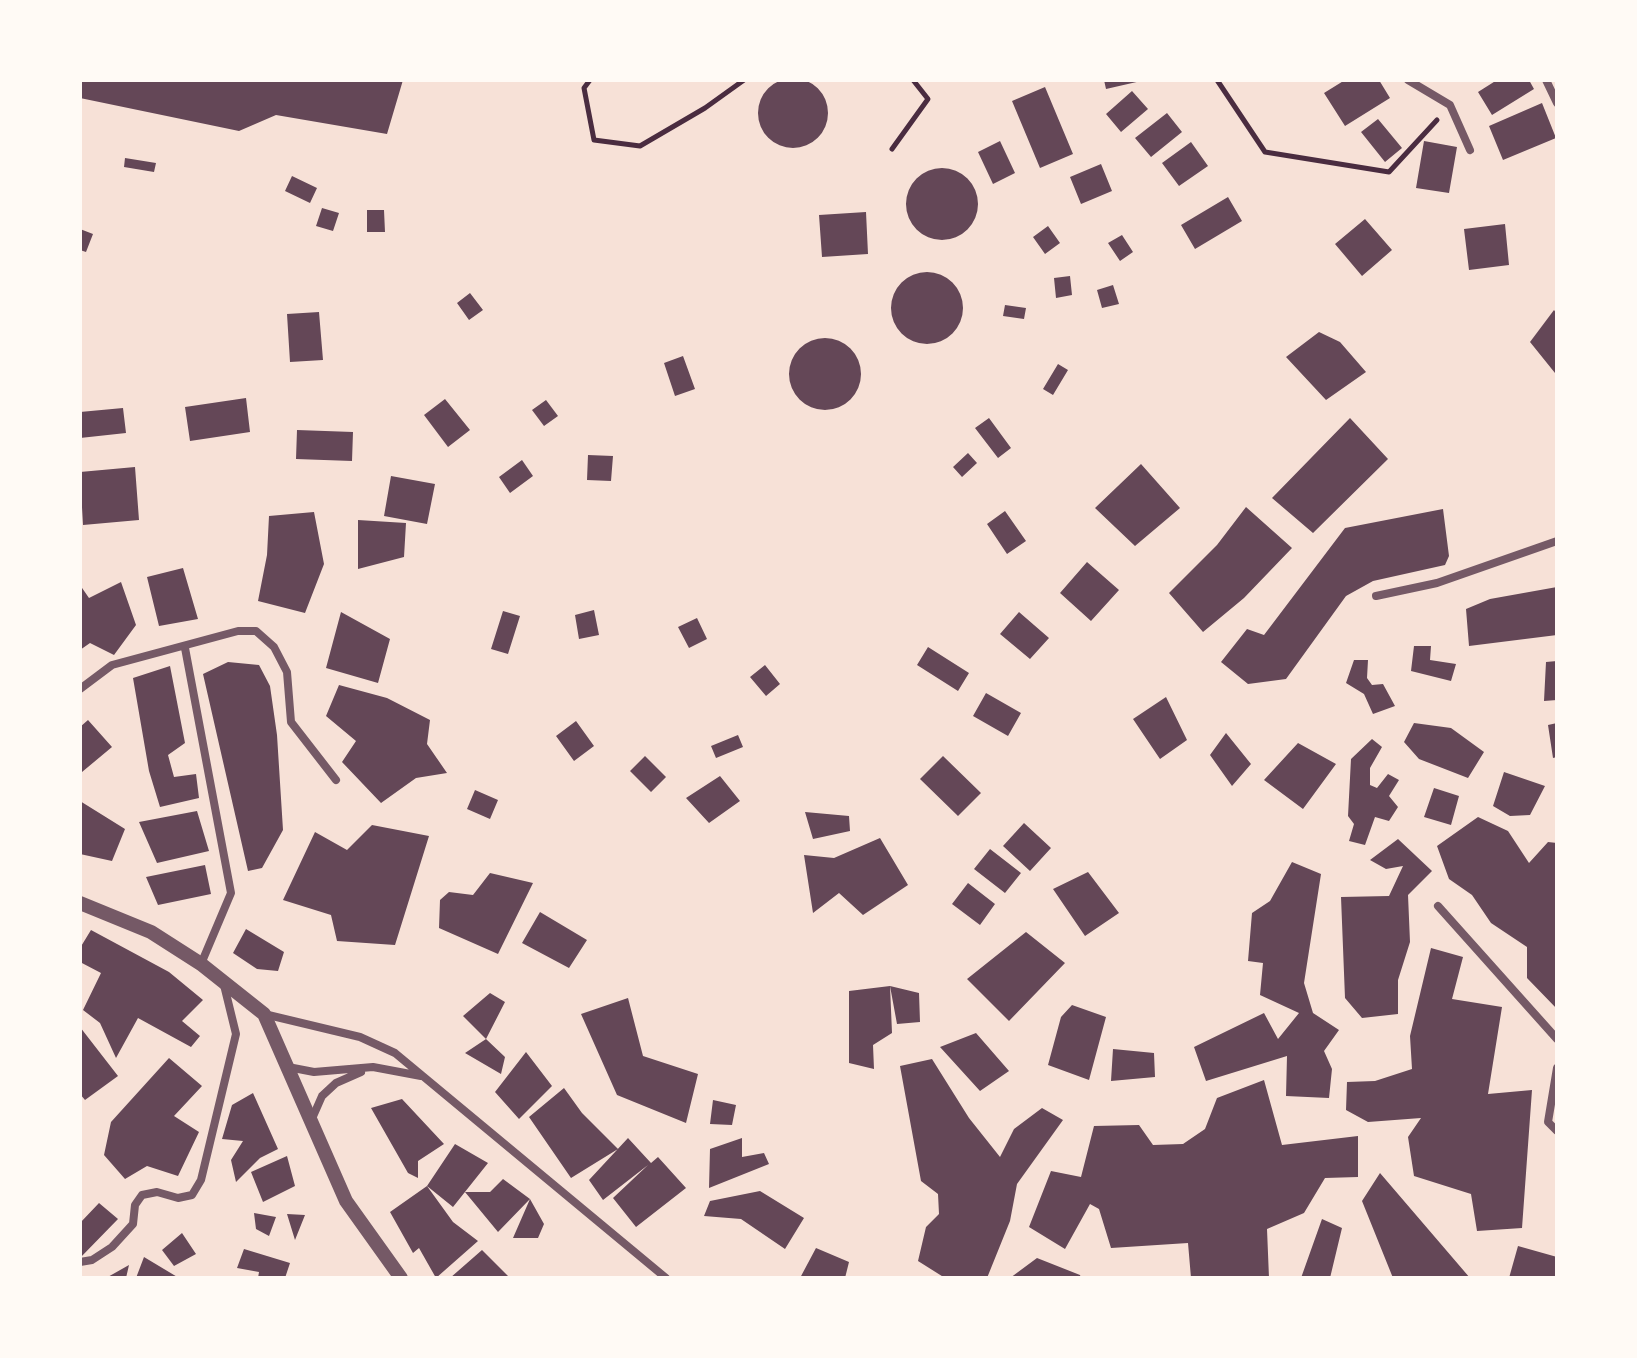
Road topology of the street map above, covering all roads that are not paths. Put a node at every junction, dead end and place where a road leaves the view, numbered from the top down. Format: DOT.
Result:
graph roads {
  1 [pos="1408,80"];
  2 [pos="1546,80"];
  3 [pos="1557,103"];
  4 [pos="1470,150"];
  5 [pos="1557,541"];
  6 [pos="1376,596"];
  7 [pos="185,648"];
  8 [pos="80,689"];
  9 [pos="336,780"];
  10 [pos="80,903"];
  11 [pos="1438,906"];
  12 [pos="201,964"];
  13 [pos="223,981"];
  14 [pos="264,1014"];
  15 [pos="1557,1039"];
  16 [pos="288,1067"];
  17 [pos="373,1067"];
  18 [pos="1557,1068"];
  19 [pos="430,1079"];
  20 [pos="310,1122"];
  21 [pos="1557,1131"];
  22 [pos="80,1262"];
  23 [pos="401,1278"];
  24 [pos="666,1278"];
  1 -- 4 [label="street"];
  2 -- 3 [label="street"];
  5 -- 6 [label="street"];
  7 -- 8 [label="street"];
  7 -- 9 [label="street"];
  7 -- 12 [label="street"];
  10 -- 12 [label="street"];
  11 -- 15 [label="street"];
  12 -- 13 [label="street"];
  13 -- 14 [label="street"];
  13 -- 22 [label="street"];
  14 -- 16 [label="street"];
  14 -- 19 [label="street"];
  16 -- 17 [label="street"];
  16 -- 20 [label="street"];
  17 -- 19 [label="street"];
  17 -- 20 [label="street"];
  18 -- 21 [label="street"];
  19 -- 24 [label="street"];
  20 -- 23 [label="street"];
}
